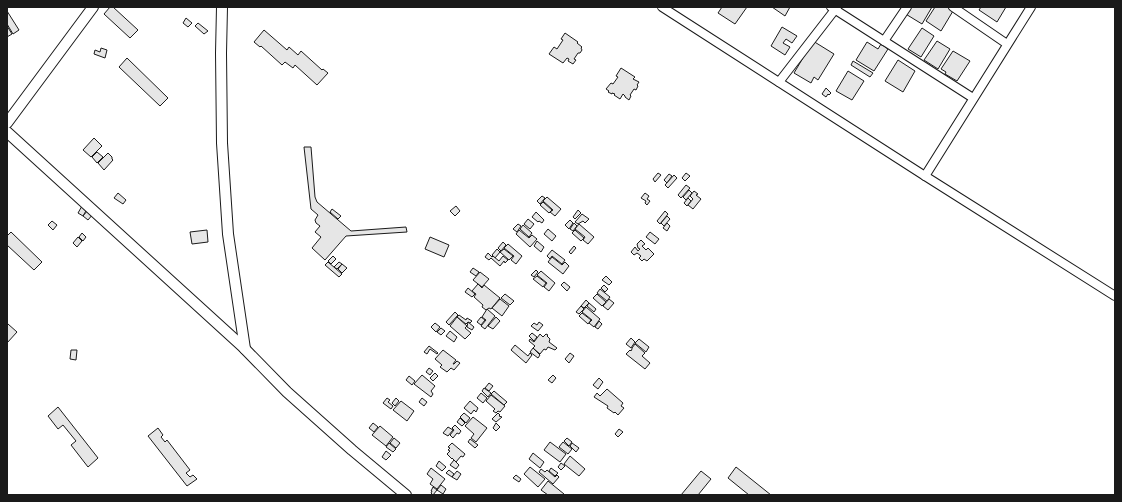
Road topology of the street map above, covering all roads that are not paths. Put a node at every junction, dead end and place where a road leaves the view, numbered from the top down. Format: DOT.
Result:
graph roads {
  1 [pos="93,7"];
  2 [pos="222,7"];
  3 [pos="662,7"];
  4 [pos="907,7"];
  5 [pos="953,7"];
  6 [pos="1031,7"];
  7 [pos="834,8"];
  8 [pos="884,41"];
  9 [pos="1007,44"];
  10 [pos="779,82"];
  11 [pos="973,98"];
  12 [pos="7,123"];
  13 [pos="7,132"];
  14 [pos="925,176"];
  15 [pos="1115,296"];
  16 [pos="245,349"];
  17 [pos="406,495"];
  1 -- 12 [label="street"];
  2 -- 16 [label="street"];
  3 -- 10 [label="street"];
  4 -- 8 [label="street"];
  5 -- 9 [label="street"];
  6 -- 9 [label="street"];
  7 -- 8 [label="street"];
  7 -- 10 [label="street"];
  8 -- 11 [label="street"];
  9 -- 11 [label="street"];
  10 -- 14 [label="street"];
  11 -- 14 [label="street"];
  13 -- 16 [label="street"];
  14 -- 15 [label="street"];
  16 -- 17 [label="street"];
}
